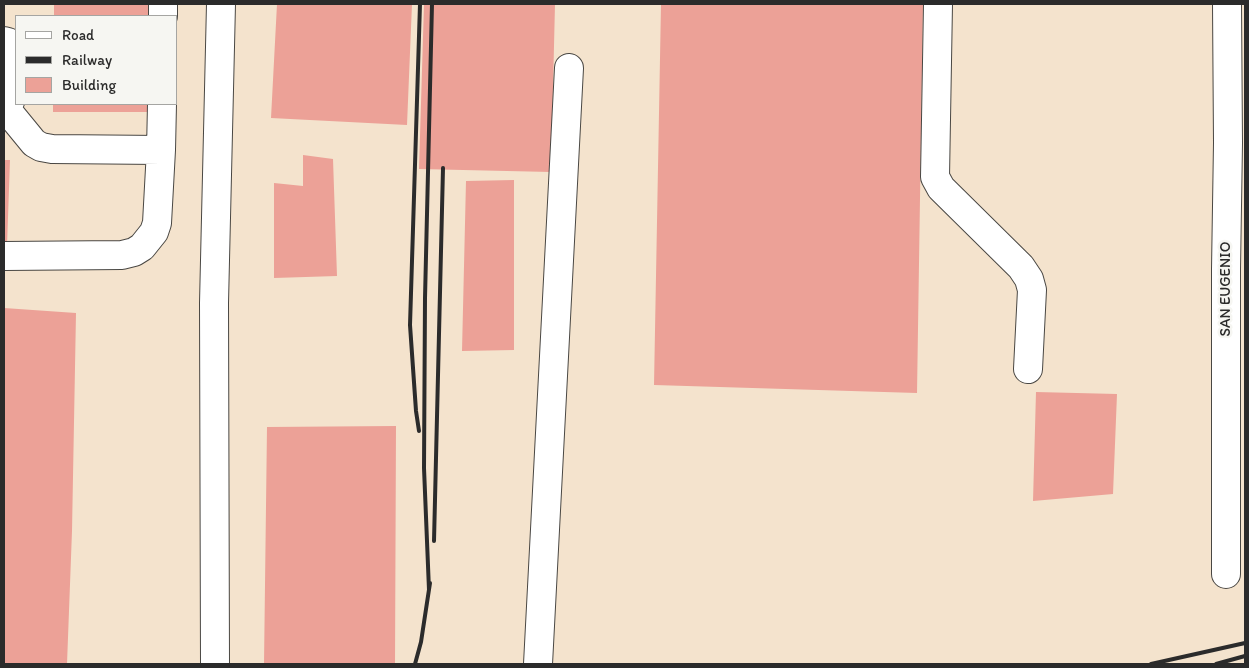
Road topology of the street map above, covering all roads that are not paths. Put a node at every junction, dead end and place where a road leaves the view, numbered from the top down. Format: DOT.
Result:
graph roads {
  1 [pos="221,4"];
  2 [pos="938,4"];
  3 [pos="1233,13"];
  4 [pos="4,41"];
  5 [pos="569,68"];
  6 [pos="162,105"];
  7 [pos="5,109"];
  8 [pos="1237,141"];
  9 [pos="161,150"];
  10 [pos="4,256"];
  11 [pos="1235,267"];
  12 [pos="1028,369"];
  13 [pos="1236,389"];
  14 [pos="1235,518"];
  15 [pos="1226,574"];
  16 [pos="215,664"];
  17 [pos="538,664"];
  1 -- 16 [label="street"];
  2 -- 12 [label="street"];
  3 -- 8 [label="street, SAN EUGENIO"];
  4 -- 7 [label="street"];
  5 -- 17 [label="street"];
  6 -- 9 [label="street"];
  7 -- 9 [label="street"];
  8 -- 11 [label="street, SAN EUGENIO"];
  9 -- 10 [label="street"];
  11 -- 13 [label="street, SAN EUGENIO"];
  13 -- 14 [label="street, SAN EUGENIO"];
  14 -- 15 [label="street, SAN EUGENIO"];
}
